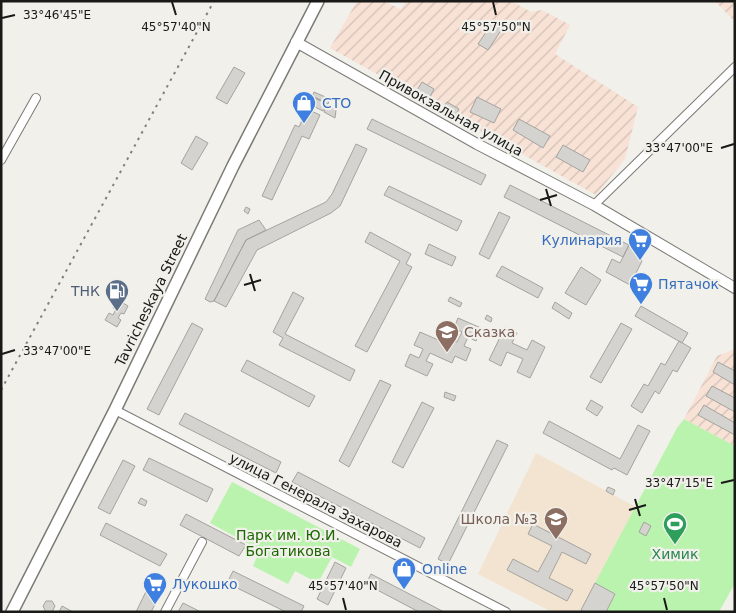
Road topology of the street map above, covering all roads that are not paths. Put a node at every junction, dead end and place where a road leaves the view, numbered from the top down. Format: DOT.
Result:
graph roads {
  1 [pos="318,1"];
  2 [pos="296,42"];
  3 [pos="735,67"];
  4 [pos="36,98"];
  5 [pos="1,160"];
  6 [pos="594,205"];
  7 [pos="735,288"];
  8 [pos="115,410"];
  9 [pos="202,542"];
  10 [pos="12,612"];
  11 [pos="165,612"];
  12 [pos="506,612"];
  1 -- 2 [label="highway, Tavricheskaya Street"];
  2 -- 6 [label="main road, Привокзальная улица"];
  2 -- 8 [label="highway, Tavricheskaya Street"];
  3 -- 6 [label="street"];
  4 -- 5 [label="street"];
  6 -- 7 [label="main road, Привокзальная улица"];
  8 -- 10 [label="highway, Tavricheskaya Street"];
  8 -- 12 [label="street, улица Генерала Захарова"];
  9 -- 11 [label="street"];
}
